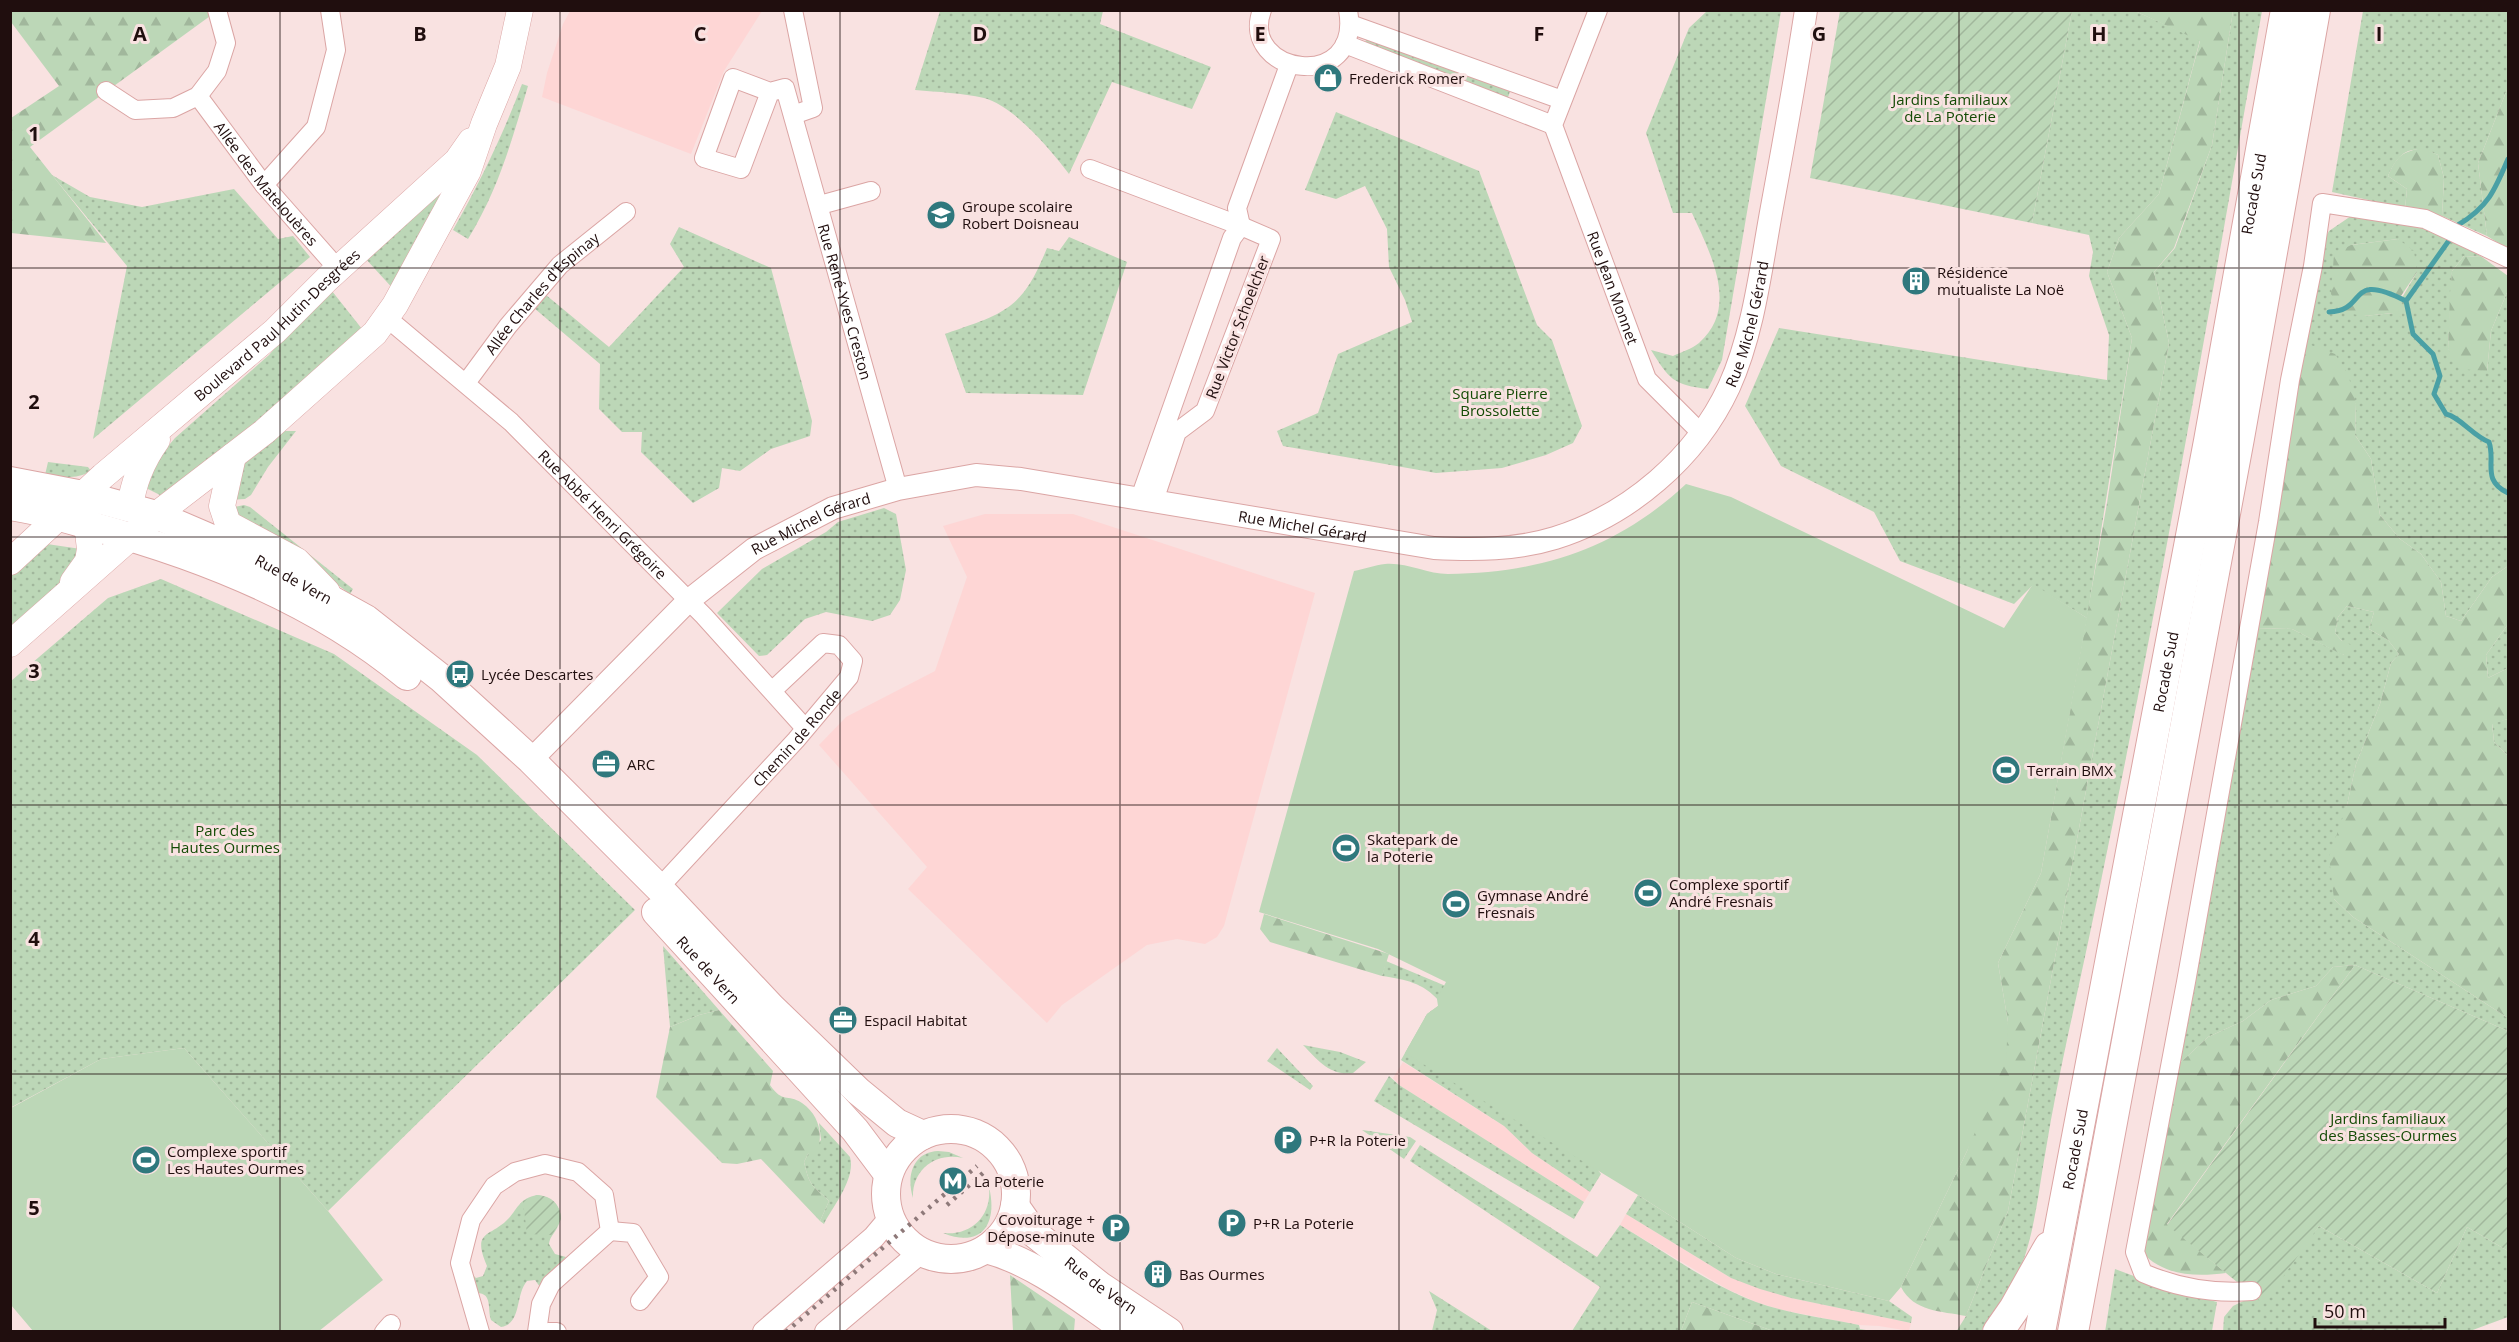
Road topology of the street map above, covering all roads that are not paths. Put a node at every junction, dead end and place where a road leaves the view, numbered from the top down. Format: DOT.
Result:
graph roads {
  1 [pos="218,10"];
  2 [pos="330,10"];
  3 [pos="520,10"];
  4 [pos="793,10"];
  5 [pos="1598,10"];
  6 [pos="1806,10"];
  7 [pos="2286,10"];
  8 [pos="2315,10"];
  9 [pos="1255,12"];
  10 [pos="1349,17"];
  11 [pos="1345,44"];
  12 [pos="1289,65"];
  13 [pos="106,91"];
  14 [pos="770,92"];
  15 [pos="198,96"];
  16 [pos="1562,100"];
  17 [pos="793,115"];
  18 [pos="484,124"];
  19 [pos="1553,125"];
  20 [pos="1090,169"];
  21 [pos="264,185"];
  22 [pos="871,191"];
  23 [pos="820,206"];
  24 [pos="626,212"];
  25 [pos="1241,226"];
  26 [pos="2508,258"];
  27 [pos="338,269"];
  28 [pos="387,318"];
  29 [pos="466,383"];
  30 [pos="172,420"];
  31 [pos="1701,433"];
  32 [pos="233,456"];
  33 [pos="10,481"];
  34 [pos="898,489"];
  35 [pos="83,495"];
  36 [pos="1147,499"];
  37 [pos="10,506"];
  38 [pos="143,511"];
  39 [pos="60,516"];
  40 [pos="88,525"];
  41 [pos="133,537"];
  42 [pos="10,562"];
  43 [pos="60,601"];
  44 [pos="688,601"];
  45 [pos="337,602"];
  46 [pos="10,644"];
  47 [pos="773,690"];
  48 [pos="804,727"];
  49 [pos="524,767"];
  50 [pos="659,888"];
  51 [pos="923,1135"];
  52 [pos="888,1174"];
  53 [pos="1015,1206"];
  54 [pos="890,1218"];
  55 [pos="610,1231"];
  56 [pos="2058,1232"];
  57 [pos="986,1249"];
  58 [pos="921,1252"];
  59 [pos="2252,1291"];
  60 [pos="640,1300"];
  61 [pos="480,1332"];
  62 [pos="537,1332"];
  63 [pos="548,1332"];
  64 [pos="557,1332"];
  65 [pos="764,1332"];
  66 [pos="826,1332"];
  67 [pos="1129,1332"];
  68 [pos="1169,1332"];
  69 [pos="1998,1332"];
  70 [pos="2040,1332"];
  71 [pos="2073,1332"];
  1 -- 15 [label="street"];
  2 -- 21 [label="street"];
  3 -- 18 [label="main road, Boulevard Paul Hutin-Desgrées"];
  4 -- 17 [label="street"];
  5 -- 16 [label="street"];
  6 -- 31 [label="street, Rue Michel Gérard"];
  7 -- 56 [label="highway, Rocade Sud"];
  8 -- 71 [label="highway, Rocade Sud"];
  9 -- 12 [label="street"];
  10 -- 11 [label="street"];
  10 -- 16 [label="street"];
  11 -- 12 [label="street"];
  11 -- 19 [label="street"];
  12 -- 25 [label="street"];
  13 -- 15 [label="street"];
  14 -- 14 [label="street, Rue René-Yves Creston"];
  14 -- 17 [label="street, Rue René-Yves Creston"];
  15 -- 21 [label="street, Allée des Matelouères"];
  16 -- 19 [label="street"];
  17 -- 23 [label="street, Rue René-Yves Creston"];
  18 -- 27 [label="main road, Boulevard Paul Hutin-Desgrées"];
  18 -- 28 [label="main road, Boulevard Paul Hutin-Desgrées"];
  19 -- 31 [label="street, Rue Jean Monnet"];
  20 -- 25 [label="street"];
  21 -- 27 [label="street, Allée des Matelouères"];
  22 -- 23 [label="street"];
  23 -- 34 [label="street, Rue René-Yves Creston"];
  24 -- 29 [label="street, Allée Charles d'Espinay"];
  25 -- 36 [label="street"];
  25 -- 36 [label="street, Rue Victor Schoelcher"];
  26 -- 59 [label="street"];
  27 -- 30 [label="main road, Boulevard Paul Hutin-Desgrées"];
  28 -- 29 [label="street, Rue Abbé Henri Grégoire"];
  28 -- 32 [label="main road, Boulevard Paul Hutin-Desgrées"];
  29 -- 44 [label="street, Rue Abbé Henri Grégoire"];
  30 -- 35 [label="main road, Boulevard Paul Hutin-Desgrées"];
  30 -- 38 [label="main road"];
  31 -- 36 [label="street, Rue Michel Gérard"];
  32 -- 38 [label="main road, Boulevard Paul Hutin-Desgrées"];
  32 -- 45 [label="main road"];
  33 -- 35 [label="main road, Rue de Vern"];
  34 -- 36 [label="street, Rue Michel Gérard"];
  34 -- 44 [label="street, Rue Michel Gérard"];
  35 -- 38 [label="main road, Rue de Vern"];
  35 -- 39 [label="main road, Boulevard Paul Hutin-Desgrées"];
  35 -- 40 [label="main road"];
  37 -- 39 [label="main road, Rue de Vern"];
  38 -- 41 [label="main road, Boulevard Paul Hutin-Desgrées"];
  38 -- 45 [label="main road, Rue de Vern"];
  39 -- 40 [label="main road, Rue de Vern"];
  39 -- 42 [label="main road, Boulevard Paul Hutin-Desgrées"];
  40 -- 41 [label="main road, Rue de Vern"];
  40 -- 43 [label="main road"];
  41 -- 43 [label="main road, Boulevard Paul Hutin-Desgrées"];
  41 -- 49 [label="main road, Rue de Vern"];
  43 -- 46 [label="main road"];
  44 -- 47 [label="street, Rue Abbé Henri Grégoire"];
  44 -- 49 [label="street, Rue Michel Gérard"];
  45 -- 49 [label="main road, Rue de Vern"];
  47 -- 48 [label="street, Rue Abbé Henri Grégoire"];
  47 -- 48 [label="street, Chemin de Ronde"];
  48 -- 50 [label="street, Chemin de Ronde"];
  49 -- 50 [label="main road, Rue de Vern"];
  49 -- 52 [label="main road, Rue de Vern"];
  50 -- 51 [label="main road, Rue de Vern"];
  51 -- 52 [label="main road"];
  51 -- 53 [label="main road"];
  52 -- 54 [label="main road"];
  53 -- 57 [label="main road"];
  53 -- 68 [label="main road, Rue de Vern"];
  54 -- 58 [label="main road"];
  54 -- 65 [label="street"];
  55 -- 60 [label="street"];
  55 -- 61 [label="street"];
  55 -- 62 [label="street"];
  56 -- 69 [label="highway"];
  56 -- 70 [label="highway, Rocade Sud"];
  57 -- 58 [label="main road"];
  57 -- 67 [label="main road, Rue de Vern"];
  58 -- 66 [label="street"];
  63 -- 64 [label="street"];
}
